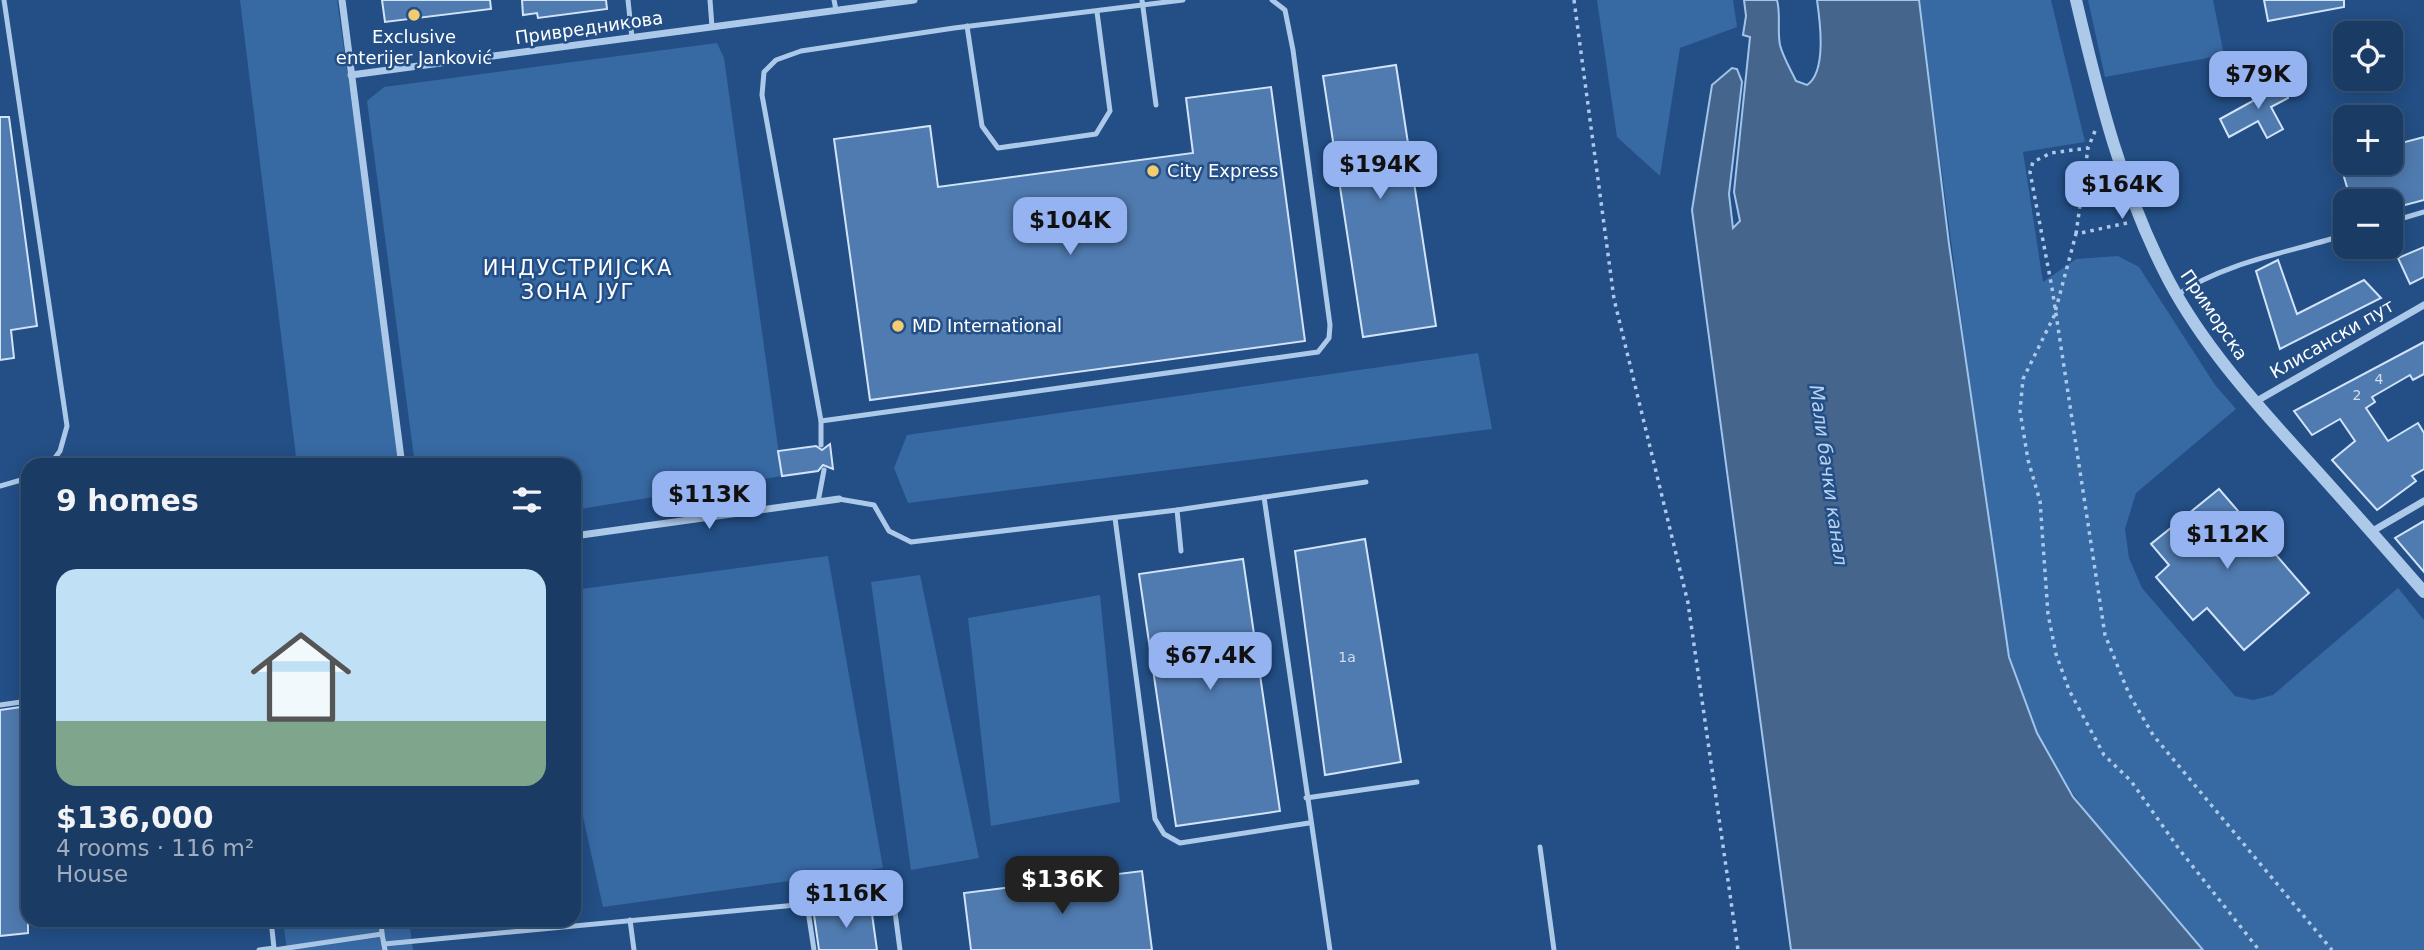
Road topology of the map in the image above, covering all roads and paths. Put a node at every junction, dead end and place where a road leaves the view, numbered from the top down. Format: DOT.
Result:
graph roads {
  1 [pos="4,0"];
  2 [pos="342,0"];
  3 [pos="628,0"];
  4 [pos="710,0"];
  5 [pos="834,0"];
  6 [pos="914,0"];
  7 [pos="1183,0"];
  8 [pos="1272,0"];
  9 [pos="1574,0"];
  10 [pos="2076,0"];
  11 [pos="1142,3"];
  12 [pos="836,10"];
  13 [pos="1097,12"];
  14 [pos="3,20"];
  15 [pos="967,26"];
  16 [pos="712,27"];
  17 [pos="632,38"];
  18 [pos="351,75"];
  19 [pos="1156,105"];
  20 [pos="2102,112"];
  21 [pos="2088,148"];
  22 [pos="2424,212"];
  23 [pos="2403,218"];
  24 [pos="2140,220"];
  25 [pos="2076,234"];
  26 [pos="2333,239"];
  27 [pos="2177,295"];
  28 [pos="2424,304"];
  29 [pos="2054,316"];
  30 [pos="2255,402"];
  31 [pos="821,421"];
  32 [pos="821,445"];
  33 [pos="55,458"];
  34 [pos="401,458"];
  35 [pos="824,470"];
  36 [pos="21,480"];
  37 [pos="1366,482"];
  38 [pos="0,486"];
  39 [pos="1264,497"];
  40 [pos="839,499"];
  41 [pos="2424,501"];
  42 [pos="818,502"];
  43 [pos="1177,510"];
  44 [pos="1115,517"];
  45 [pos="2371,532"];
  46 [pos="581,535"];
  47 [pos="1181,551"];
  48 [pos="2424,592"];
  49 [pos="21,702"];
  50 [pos="0,705"];
  51 [pos="1417,782"];
  52 [pos="1306,798"];
  53 [pos="1309,823"];
  54 [pos="1540,847"];
  55 [pos="807,904"];
  56 [pos="630,920"];
  57 [pos="581,925"];
  58 [pos="272,927"];
  59 [pos="382,927"];
  60 [pos="566,927"];
  61 [pos="382,934"];
  62 [pos="385,947"];
  63 [pos="274,949"];
  64 [pos="259,950"];
  65 [pos="634,950"];
  66 [pos="814,950"];
  67 [pos="900,950"];
  68 [pos="1330,950"];
  69 [pos="1554,950"];
  70 [pos="1738,950"];
  71 [pos="2259,950"];
  72 [pos="2332,950"];
  1 -- 14 [label="lane"];
  2 -- 18 [label="street"];
  3 -- 17 [label="lane"];
  4 -- 16 [label="lane"];
  5 -- 12 [label="lane"];
  6 -- 12 [label="street, Привредникова"];
  7 -- 11 [label="lane"];
  8 -- 31 [label="lane"];
  9 -- 70 [label="path"];
  10 -- 20 [label="street, Приморска"];
  11 -- 13 [label="lane"];
  11 -- 19 [label="lane"];
  12 -- 16 [label="street, Привредникова"];
  13 -- 15 [label="lane"];
  13 -- 15 [label="lane"];
  14 -- 33 [label="lane"];
  15 -- 31 [label="lane"];
  16 -- 17 [label="street, Привредникова"];
  17 -- 18 [label="street, Привредникова"];
  18 -- 34 [label="street"];
  20 -- 21 [label="path"];
  20 -- 24 [label="street, Приморска"];
  21 -- 25 [label="path"];
  21 -- 29 [label="path"];
  22 -- 23 [label="lane"];
  24 -- 25 [label="path"];
  24 -- 27 [label="street, Приморска"];
  25 -- 29 [label="path"];
  26 -- 27 [label="lane"];
  27 -- 30 [label="street, Приморска"];
  28 -- 30 [label="street, Клисански пут"];
  29 -- 71 [label="path"];
  29 -- 72 [label="path"];
  30 -- 45 [label="street, Приморска"];
  31 -- 32 [label="lane"];
  35 -- 42 [label="lane"];
  36 -- 38 [label="lane"];
  37 -- 39 [label="lane"];
  39 -- 43 [label="lane"];
  39 -- 52 [label="lane"];
  40 -- 42 [label="street"];
  40 -- 44 [label="lane"];
  41 -- 45 [label="street"];
  42 -- 46 [label="street"];
  43 -- 44 [label="lane"];
  43 -- 47 [label="lane"];
  44 -- 53 [label="lane"];
  45 -- 48 [label="street, Приморска"];
  49 -- 50 [label="lane"];
  51 -- 52 [label="lane"];
  52 -- 53 [label="lane"];
  53 -- 68 [label="lane"];
  54 -- 69 [label="lane"];
  55 -- 56 [label="lane"];
  55 -- 66 [label="lane"];
  55 -- 67 [label="lane"];
  56 -- 57 [label="lane"];
  56 -- 65 [label="lane"];
  58 -- 63 [label="lane"];
  59 -- 61 [label="lane"];
  60 -- 62 [label="lane"];
  61 -- 62 [label="lane"];
  61 -- 63 [label="lane"];
  63 -- 64 [label="lane"];
}
